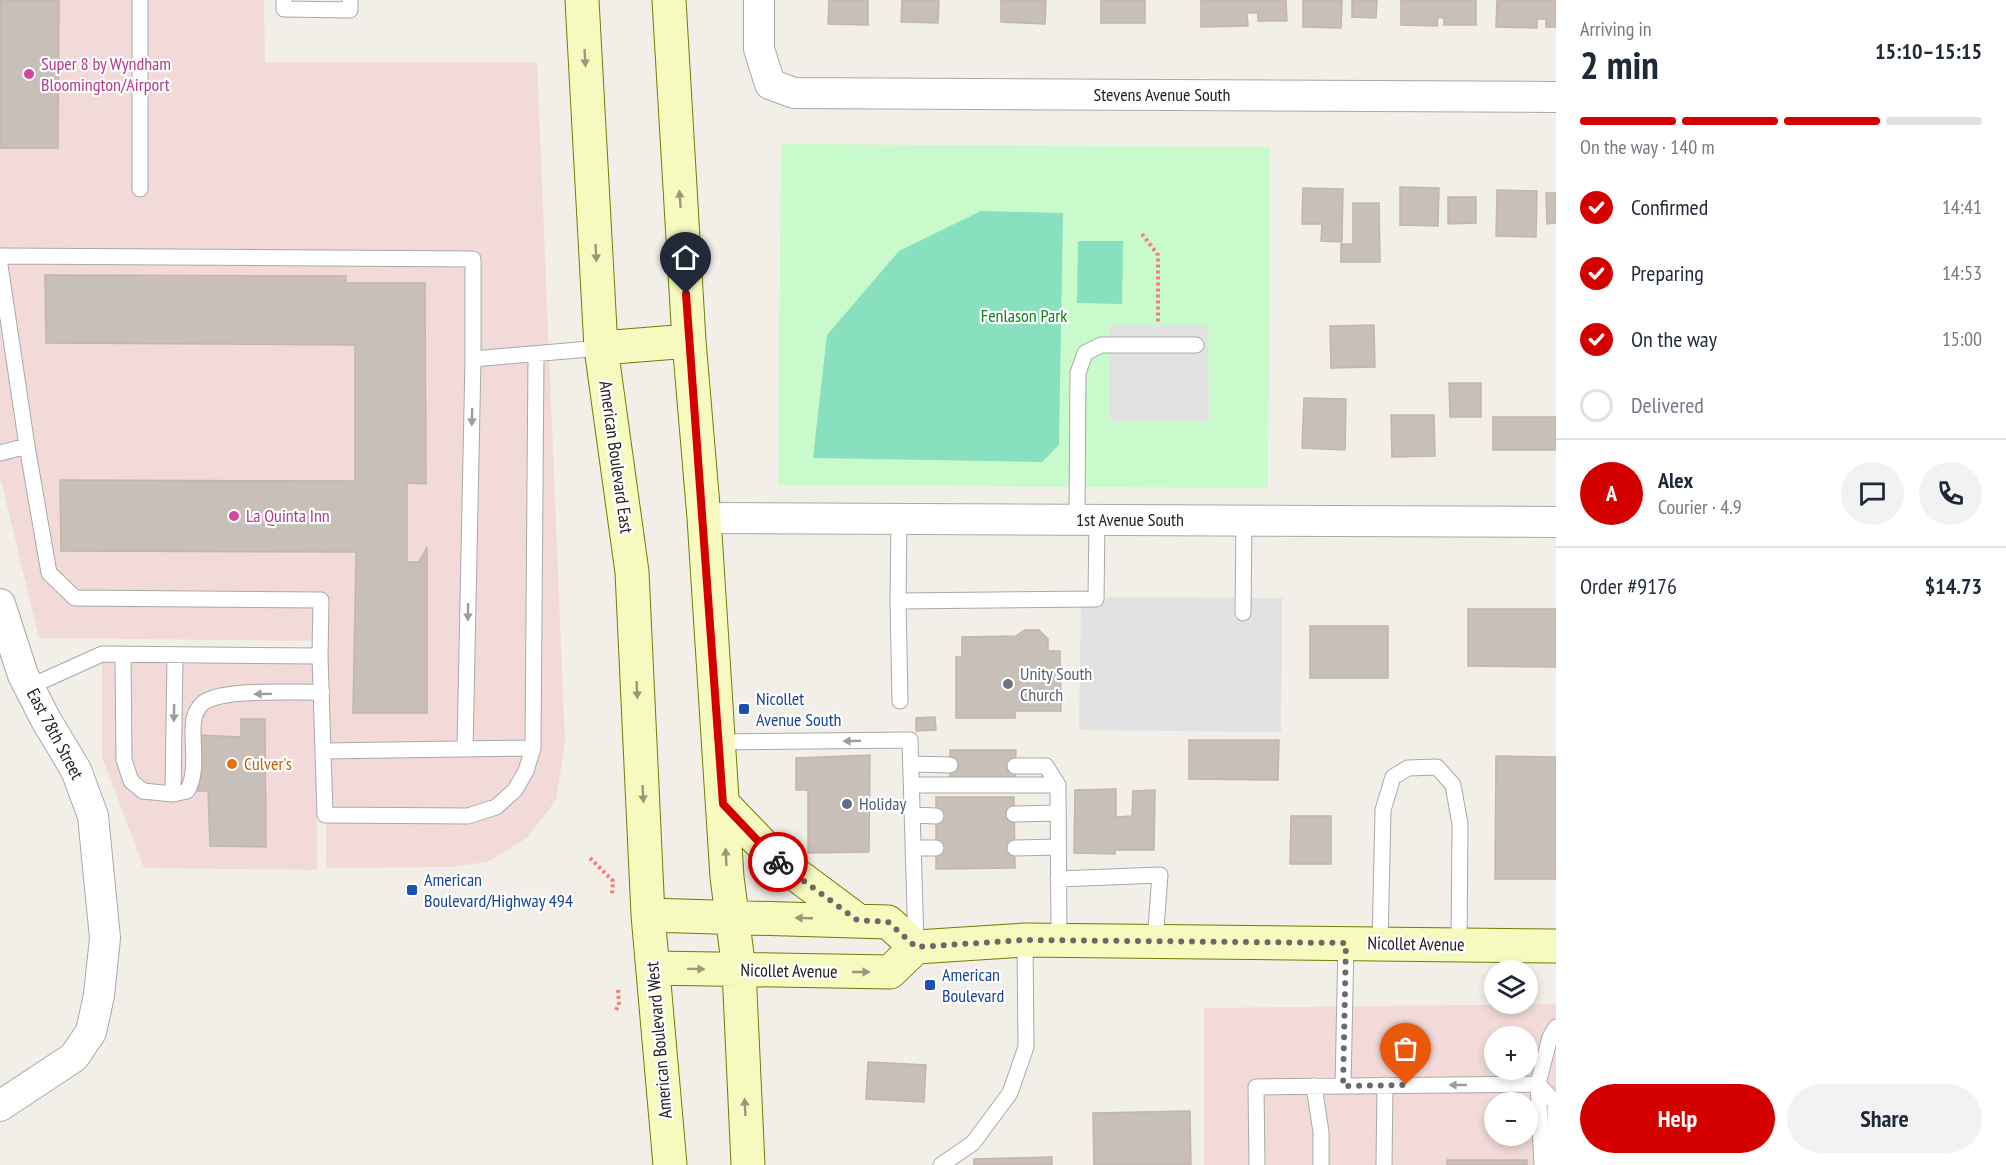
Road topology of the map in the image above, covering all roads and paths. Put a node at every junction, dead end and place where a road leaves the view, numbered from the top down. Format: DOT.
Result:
graph roads {
  1 [pos="140,0"];
  2 [pos="284,0"];
  3 [pos="350,0"];
  4 [pos="582,0"];
  5 [pos="669,0"];
  6 [pos="759,0"];
  7 [pos="1556,98"];
  8 [pos="140,189"];
  9 [pos="1142,234"];
  10 [pos="0,256"];
  11 [pos="0,266"];
  12 [pos="1158,325"];
  13 [pos="689,341"];
  14 [pos="1196,345"];
  15 [pos="601,348"];
  16 [pos="536,354"];
  17 [pos="473,358"];
  18 [pos="27,446"];
  19 [pos="0,453"];
  20 [pos="704,518"];
  21 [pos="899,519"];
  22 [pos="1087,520"];
  23 [pos="1244,521"];
  24 [pos="1556,522"];
  25 [pos="898,601"];
  26 [pos="0,604"];
  27 [pos="1243,613"];
  28 [pos="123,654"];
  29 [pos="175,655"];
  30 [pos="320,656"];
  31 [pos="29,687"];
  32 [pos="322,692"];
  33 [pos="900,701"];
  34 [pos="719,742"];
  35 [pos="533,748"];
  36 [pos="465,749"];
  37 [pos="323,752"];
  38 [pos="912,764"];
  39 [pos="950,765"];
  40 [pos="1015,766"];
  41 [pos="912,785"];
  42 [pos="1058,785"];
  43 [pos="173,794"];
  44 [pos="723,804"];
  45 [pos="1058,813"];
  46 [pos="1014,814"];
  47 [pos="913,815"];
  48 [pos="936,816"];
  49 [pos="1058,847"];
  50 [pos="914,848"];
  51 [pos="936,848"];
  52 [pos="1015,848"];
  53 [pos="590,858"];
  54 [pos="1058,879"];
  55 [pos="612,894"];
  56 [pos="648,915"];
  57 [pos="730,916"];
  58 [pos="857,920"];
  59 [pos="1025,940"];
  60 [pos="1059,940"];
  61 [pos="1155,941"];
  62 [pos="1346,943"];
  63 [pos="1380,944"];
  64 [pos="1459,945"];
  65 [pos="1556,946"];
  66 [pos="916,947"];
  67 [pos="653,968"];
  68 [pos="739,970"];
  69 [pos="618,988"];
  70 [pos="616,1010"];
  71 [pos="1556,1027"];
  72 [pos="1538,1084"];
  73 [pos="1384,1085"];
  74 [pos="1314,1086"];
  75 [pos="1343,1086"];
  76 [pos="0,1106"];
  77 [pos="670,1165"];
  78 [pos="748,1165"];
  79 [pos="941,1165"];
  80 [pos="1257,1165"];
  81 [pos="1311,1165"];
  82 [pos="1321,1165"];
  83 [pos="1384,1165"];
  84 [pos="1542,1165"];
  85 [pos="1555,1165"];
  1 -- 8 [label="lane"];
  2 -- 3 [label="lane"];
  4 -- 15 [label="main road, American Boulevard East, one-way"];
  13 -- 5 [label="main road, one-way"];
  6 -- 7 [label="street, Stevens Avenue South"];
  9 -- 12 [label="path"];
  10 -- 17 [label="lane"];
  11 -- 18 [label="lane"];
  13 -- 15 [label="main road"];
  13 -- 20 [label="main road"];
  14 -- 22 [label="lane"];
  15 -- 16 [label="lane"];
  15 -- 56 [label="main road, American Boulevard East, one-way"];
  16 -- 17 [label="lane"];
  16 -- 35 [label="lane"];
  17 -- 36 [label="lane, one-way"];
  18 -- 19 [label="lane"];
  18 -- 30 [label="lane"];
  20 -- 21 [label="street, 1st Avenue South"];
  20 -- 34 [label="main road"];
  21 -- 22 [label="street, 1st Avenue South"];
  21 -- 25 [label="lane"];
  22 -- 23 [label="street, 1st Avenue South"];
  22 -- 25 [label="lane"];
  23 -- 24 [label="street, 1st Avenue South"];
  23 -- 27 [label="lane"];
  25 -- 33 [label="lane"];
  26 -- 31 [label="street, East 78th Street"];
  28 -- 29 [label="lane"];
  28 -- 31 [label="lane"];
  28 -- 43 [label="lane"];
  29 -- 30 [label="lane"];
  29 -- 43 [label="lane, one-way"];
  30 -- 32 [label="lane"];
  31 -- 76 [label="street, East 78th Street"];
  32 -- 37 [label="lane"];
  32 -- 43 [label="lane, one-way"];
  38 -- 34 [label="lane, one-way"];
  34 -- 44 [label="main road"];
  35 -- 36 [label="lane"];
  35 -- 37 [label="lane"];
  36 -- 37 [label="lane"];
  38 -- 39 [label="lane"];
  38 -- 41 [label="lane"];
  40 -- 42 [label="lane"];
  41 -- 42 [label="lane"];
  41 -- 47 [label="lane"];
  42 -- 45 [label="lane"];
  57 -- 44 [label="main road, one-way"];
  44 -- 58 [label="main road"];
  45 -- 46 [label="lane"];
  45 -- 49 [label="lane"];
  47 -- 48 [label="lane"];
  47 -- 50 [label="lane"];
  49 -- 52 [label="lane"];
  49 -- 54 [label="lane"];
  50 -- 51 [label="lane"];
  50 -- 66 [label="lane"];
  53 -- 55 [label="path"];
  54 -- 60 [label="lane"];
  54 -- 61 [label="lane"];
  56 -- 57 [label="main road"];
  56 -- 67 [label="main road, American Boulevard West"];
  58 -- 57 [label="main road, one-way"];
  57 -- 68 [label="main road"];
  58 -- 66 [label="main road"];
  59 -- 60 [label="main road, Nicollet Avenue"];
  59 -- 66 [label="main road, Nicollet Avenue"];
  59 -- 79 [label="lane"];
  60 -- 61 [label="main road, Nicollet Avenue"];
  61 -- 62 [label="main road, Nicollet Avenue"];
  62 -- 63 [label="main road, Nicollet Avenue"];
  62 -- 75 [label="lane"];
  63 -- 64 [label="main road, Nicollet Avenue"];
  63 -- 64 [label="lane"];
  64 -- 65 [label="main road, Nicollet Avenue"];
  68 -- 66 [label="main road, Nicollet Avenue, one-way"];
  67 -- 68 [label="main road, Nicollet Avenue, one-way"];
  67 -- 77 [label="main road, American Boulevard West"];
  78 -- 68 [label="main road, one-way"];
  69 -- 70 [label="path"];
  71 -- 72 [label="lane"];
  72 -- 73 [label="lane, one-way"];
  72 -- 84 [label="lane"];
  72 -- 85 [label="lane"];
  73 -- 75 [label="lane"];
  73 -- 83 [label="lane"];
  74 -- 75 [label="lane"];
  74 -- 80 [label="lane"];
  74 -- 81 [label="lane"];
  74 -- 82 [label="lane"];
}
